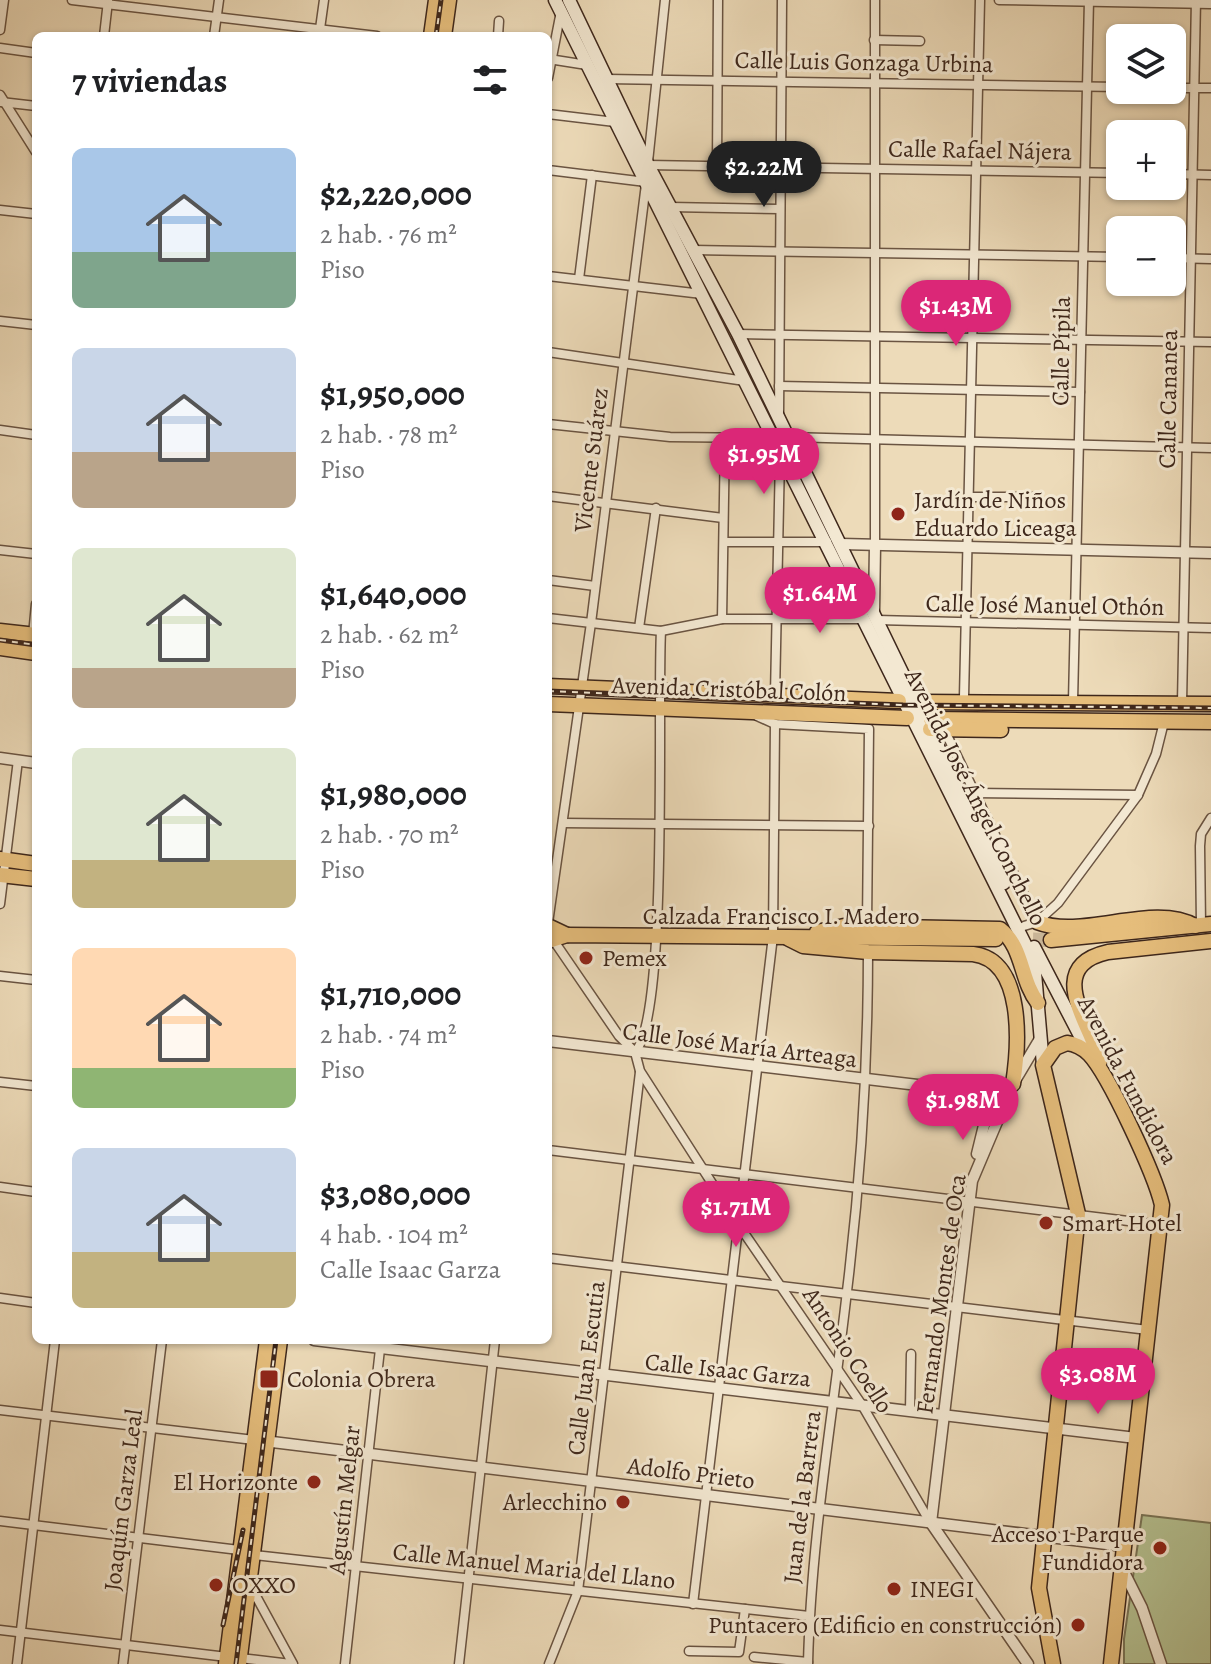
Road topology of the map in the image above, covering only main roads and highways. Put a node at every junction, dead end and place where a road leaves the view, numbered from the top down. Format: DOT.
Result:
graph roads {
  1 [pos="434,0"];
  2 [pos="452,0"];
  3 [pos="563,3"];
  4 [pos="430,32"];
  5 [pos="448,32"];
  6 [pos="788,437"];
  7 [pos="780,450"];
  8 [pos="871,618"];
  9 [pos="0,631"];
  10 [pos="32,635"];
  11 [pos="0,648"];
  12 [pos="32,652"];
  13 [pos="552,686"];
  14 [pos="909,699"];
  15 [pos="1073,702"];
  16 [pos="1182,703"];
  17 [pos="552,704"];
  18 [pos="1211,704"];
  19 [pos="907,718"];
  20 [pos="1164,722"];
  21 [pos="1211,722"];
  22 [pos="935,726"];
  23 [pos="32,864"];
  24 [pos="2,867"];
  25 [pos="32,878"];
  26 [pos="1030,924"];
  27 [pos="1202,925"];
  28 [pos="779,936"];
  29 [pos="805,936"];
  30 [pos="556,939"];
  31 [pos="996,939"];
  32 [pos="1051,940"];
  33 [pos="1211,941"];
  34 [pos="1035,951"];
  35 [pos="1038,1003"];
  36 [pos="1090,1055"];
  37 [pos="1043,1065"];
  38 [pos="1103,1077"];
  39 [pos="1013,1084"];
  40 [pos="267,1344"];
  41 [pos="279,1344"];
  42 [pos="261,1440"];
  43 [pos="247,1552"];
  44 [pos="233,1661"];
  45 [pos="1111,1663"];
  46 [pos="1053,1664"];
  1 -- 4 [label="main road"];
  2 -- 5 [label="main road"];
  3 -- 6 [label="main road, Avenida José Ángel Conchello"];
  3 -- 7 [label="main road, Avenida José Ángel Conchello"];
  6 -- 7 [label="main road"];
  6 -- 8 [label="main road, Avenida José Ángel Conchello"];
  7 -- 8 [label="main road, Avenida José Ángel Conchello"];
  8 -- 14 [label="main road, Avenida José Ángel Conchello"];
  9 -- 10 [label="main road"];
  11 -- 12 [label="main road"];
  13 -- 14 [label="main road, Avenida Cristóbal Colón"];
  14 -- 15 [label="main road, Avenida Cristóbal Colón"];
  14 -- 15 [label="main road"];
  14 -- 22 [label="main road, Avenida José Ángel Conchello"];
  14 -- 35 [label="main road, Avenida José Ángel Conchello"];
  15 -- 16 [label="main road, Avenida Cristóbal Colón"];
  16 -- 18 [label="main road, Avenida Cristóbal Colón"];
  16 -- 20 [label="main road"];
  17 -- 19 [label="main road, Avenida Cristóbal Colón"];
  20 -- 21 [label="main road"];
  20 -- 22 [label="main road"];
  22 -- 26 [label="main road, Avenida José Ángel Conchello"];
  23 -- 24 [label="main road"];
  24 -- 25 [label="main road"];
  26 -- 27 [label="main road"];
  26 -- 34 [label="main road, Avenida José Ángel Conchello"];
  27 -- 32 [label="main road"];
  28 -- 29 [label="main road, Calzada Francisco I. Madero"];
  28 -- 30 [label="main road, Calzada Francisco I. Madero"];
  28 -- 39 [label="main road"];
  29 -- 31 [label="main road, Calzada Francisco I. Madero"];
  29 -- 35 [label="main road"];
  33 -- 38 [label="main road"];
  34 -- 36 [label="main road, Avenida Fundidora"];
  35 -- 37 [label="main road, Avenida José Ángel Conchello"];
  36 -- 37 [label="main road"];
  36 -- 38 [label="main road, Avenida Fundidora"];
  37 -- 46 [label="main road"];
  38 -- 45 [label="main road, Avenida Fundidora"];
  40 -- 42 [label="main road"];
  41 -- 42 [label="main road"];
  42 -- 43 [label="main road"];
  43 -- 44 [label="main road"];
  43 -- 44 [label="main road"];
}
